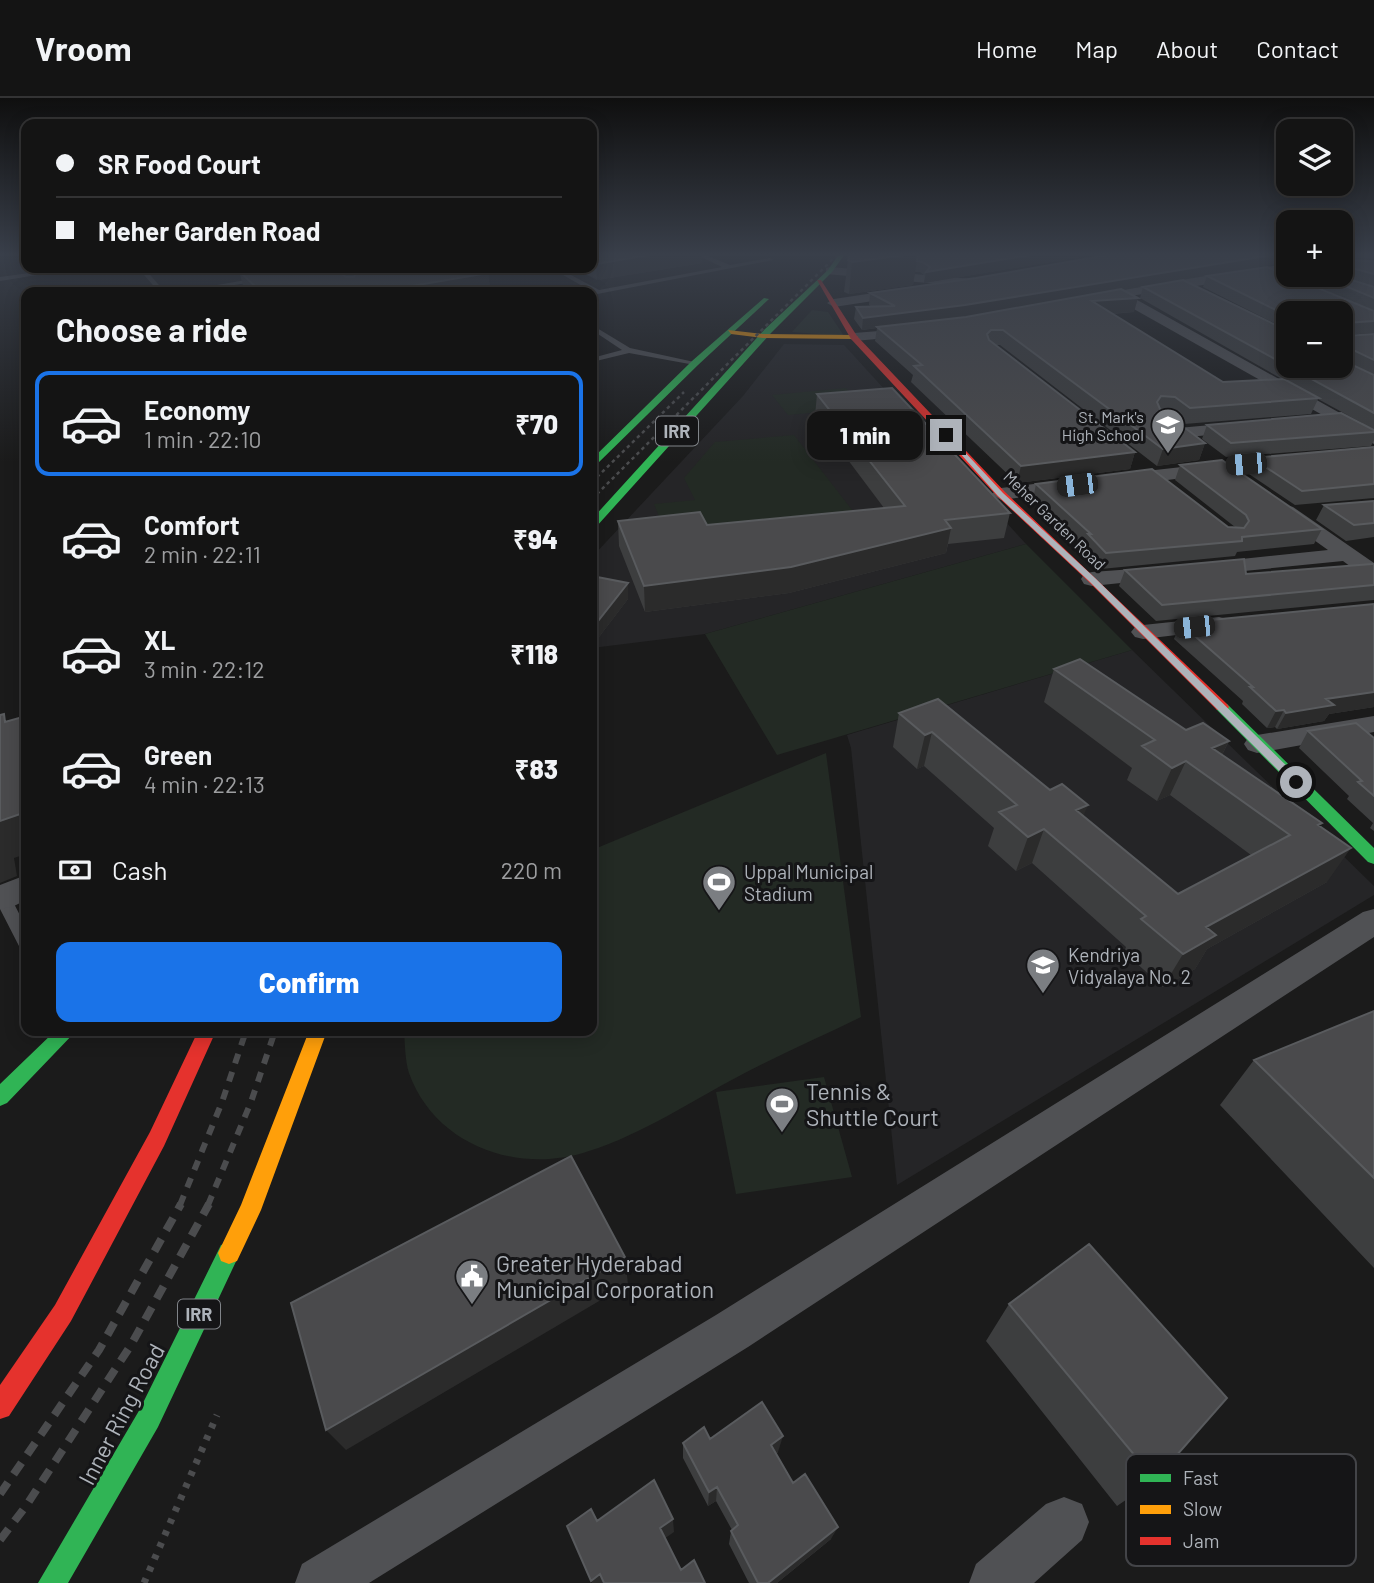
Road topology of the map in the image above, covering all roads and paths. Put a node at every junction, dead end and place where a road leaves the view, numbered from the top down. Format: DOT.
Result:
graph roads {
  1 [pos="740,323"];
  2 [pos="776,323"];
  3 [pos="846,323"];
  4 [pos="1168,323"];
  5 [pos="597,330"];
  6 [pos="930,330"];
  7 [pos="731,332"];
  8 [pos="763,336"];
  9 [pos="854,337"];
  10 [pos="597,340"];
  11 [pos="630,350"];
  12 [pos="1241,350"];
  13 [pos="1218,352"];
  14 [pos="620,354"];
  15 [pos="597,359"];
  16 [pos="692,365"];
  17 [pos="1162,419"];
  18 [pos="1338,419"];
  19 [pos="1311,421"];
  20 [pos="1258,426"];
  21 [pos="1178,433"];
  22 [pos="1374,439"];
  23 [pos="597,459"];
  24 [pos="1132,459"];
  25 [pos="1304,459"];
  26 [pos="1221,466"];
  27 [pos="1153,476"];
  28 [pos="1251,486"];
  29 [pos="1175,493"];
  30 [pos="1001,494"];
  31 [pos="1271,500"];
  32 [pos="1319,511"];
  33 [pos="1291,514"];
  34 [pos="597,519"];
  35 [pos="1350,554"];
  36 [pos="1374,573"];
  37 [pos="1092,579"];
  38 [pos="1238,622"];
  39 [pos="1143,632"];
  40 [pos="1374,724"];
  41 [pos="1257,744"];
  42 [pos="1374,858"];
  43 [pos="15,892"];
  44 [pos="21,920"];
  45 [pos="1374,922"];
  46 [pos="62,1036"];
  47 [pos="205,1036"];
  48 [pos="316,1036"];
  49 [pos="0,1097"];
  50 [pos="0,1407"];
  51 [pos="217,1415"];
  52 [pos="1064,1522"];
  53 [pos="52,1583"];
  54 [pos="144,1583"];
  55 [pos="321,1583"];
  56 [pos="995,1583"];
  1 -- 7 [label="main road, IRR"];
  2 -- 8 [label="main road, IRR"];
  3 -- 9 [label="main road, Meher Garden Road"];
  4 -- 13 [label="street"];
  5 -- 11 [label="lane"];
  6 -- 9 [label="street"];
  7 -- 8 [label="main road"];
  7 -- 16 [label="main road, IRR"];
  8 -- 9 [label="main road"];
  8 -- 34 [label="main road, IRR"];
  9 -- 30 [label="main road, Meher Garden Road"];
  10 -- 14 [label="lane"];
  11 -- 14 [label="lane"];
  11 -- 16 [label="lane"];
  12 -- 13 [label="street"];
  13 -- 18 [label="street"];
  14 -- 15 [label="lane"];
  14 -- 16 [label="lane"];
  16 -- 23 [label="main road, IRR"];
  17 -- 21 [label="street"];
  18 -- 19 [label="street"];
  18 -- 22 [label="street"];
  20 -- 21 [label="street"];
  21 -- 26 [label="street"];
  24 -- 27 [label="street"];
  25 -- 26 [label="street"];
  26 -- 27 [label="street"];
  26 -- 28 [label="street"];
  27 -- 29 [label="street"];
  27 -- 30 [label="street"];
  30 -- 37 [label="main road, Meher Garden Road"];
  31 -- 33 [label="street"];
  32 -- 33 [label="street"];
  33 -- 35 [label="street"];
  35 -- 36 [label="street"];
  35 -- 37 [label="street"];
  37 -- 39 [label="main road, Meher Garden Road"];
  38 -- 39 [label="street"];
  39 -- 41 [label="main road, Meher Garden Road"];
  40 -- 41 [label="street"];
  41 -- 42 [label="main road, Meher Garden Road"];
  43 -- 44 [label="lane"];
  45 -- 55 [label="street"];
  46 -- 49 [label="main road"];
  47 -- 50 [label="main road"];
  48 -- 53 [label="main road, Inner Ring Road / IRR"];
  51 -- 54 [label="path"];
  52 -- 56 [label="street"];
}
